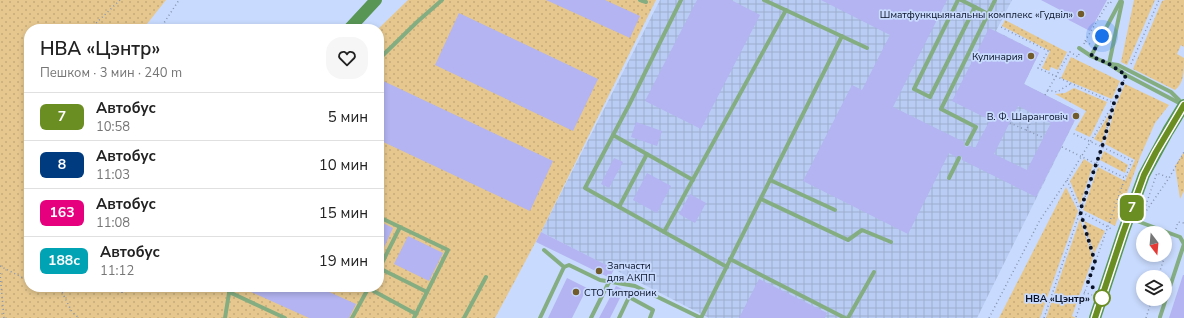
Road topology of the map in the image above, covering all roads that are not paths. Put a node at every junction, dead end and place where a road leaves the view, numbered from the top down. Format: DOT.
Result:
graph roads {
  1 [pos="376,0"];
  2 [pos="442,0"];
  3 [pos="640,0"];
  4 [pos="681,0"];
  5 [pos="764,0"];
  6 [pos="958,0"];
  7 [pos="961,0"];
  8 [pos="995,0"];
  9 [pos="1122,0"];
  10 [pos="646,2"];
  11 [pos="975,7"];
  12 [pos="786,10"];
  13 [pos="988,14"];
  14 [pos="354,24"];
  15 [pos="842,36"];
  16 [pos="867,48"];
  17 [pos="1079,48"];
  18 [pos="384,54"];
  19 [pos="1091,56"];
  20 [pos="1109,64"];
  21 [pos="1184,105"];
  22 [pos="613,135"];
  23 [pos="967,144"];
  24 [pos="647,154"];
  25 [pos="959,158"];
  26 [pos="949,178"];
  27 [pos="692,180"];
  28 [pos="770,180"];
  29 [pos="760,199"];
  30 [pos="619,207"];
  31 [pos="835,210"];
  32 [pos="384,219"];
  33 [pos="1134,220"];
  34 [pos="400,227"];
  35 [pos="664,232"];
  36 [pos="891,242"];
  37 [pos="1184,244"];
  38 [pos="544,250"];
  39 [pos="384,258"];
  40 [pos="730,259"];
  41 [pos="564,267"];
  42 [pos="727,267"];
  43 [pos="384,270"];
  44 [pos="874,272"];
  45 [pos="486,277"];
  46 [pos="609,282"];
  47 [pos="229,292"];
  48 [pos="366,292"];
  49 [pos="376,292"];
  50 [pos="428,292"];
  51 [pos="415,316"];
  52 [pos="1160,317"];
  53 [pos="225,318"];
  54 [pos="285,318"];
  55 [pos="353,318"];
  56 [pos="464,318"];
  57 [pos="540,318"];
  58 [pos="591,318"];
  59 [pos="618,318"];
  60 [pos="650,318"];
  61 [pos="701,318"];
  62 [pos="846,318"];
  63 [pos="1095,318"];
  1 -- 14 [label="main road"];
  2 -- 18 [label="lane"];
  3 -- 10 [label="lane"];
  4 -- 22 [label="lane"];
  5 -- 12 [label="lane"];
  6 -- 11 [label="lane"];
  7 -- 11 [label="lane"];
  8 -- 13 [label="lane"];
  9 -- 19 [label="lane"];
  9 -- 20 [label="lane"];
  11 -- 13 [label="lane"];
  12 -- 15 [label="lane"];
  12 -- 27 [label="lane"];
  13 -- 23 [label="lane"];
  15 -- 16 [label="lane"];
  15 -- 28 [label="lane"];
  17 -- 19 [label="lane"];
  19 -- 20 [label="lane"];
  20 -- 21 [label="lane"];
  21 -- 33 [label="main road"];
  22 -- 24 [label="lane"];
  22 -- 30 [label="lane"];
  24 -- 27 [label="lane"];
  24 -- 30 [label="lane"];
  25 -- 26 [label="lane"];
  27 -- 35 [label="lane"];
  28 -- 29 [label="lane"];
  28 -- 31 [label="lane"];
  29 -- 36 [label="lane"];
  29 -- 40 [label="lane"];
  30 -- 35 [label="lane"];
  32 -- 34 [label="lane"];
  33 -- 37 [label="lane"];
  33 -- 63 [label="main road"];
  34 -- 39 [label="lane"];
  34 -- 50 [label="lane"];
  35 -- 42 [label="lane"];
  37 -- 52 [label="lane"];
  38 -- 41 [label="lane"];
  40 -- 42 [label="lane"];
  40 -- 62 [label="lane"];
  41 -- 46 [label="lane"];
  41 -- 57 [label="lane"];
  42 -- 61 [label="lane"];
  43 -- 50 [label="lane"];
  44 -- 62 [label="lane"];
  45 -- 56 [label="lane"];
  46 -- 58 [label="lane"];
  46 -- 61 [label="lane"];
  47 -- 53 [label="lane"];
  47 -- 54 [label="lane"];
  48 -- 55 [label="lane"];
  49 -- 51 [label="lane"];
  50 -- 51 [label="lane"];
  59 -- 60 [label="lane"];
}
